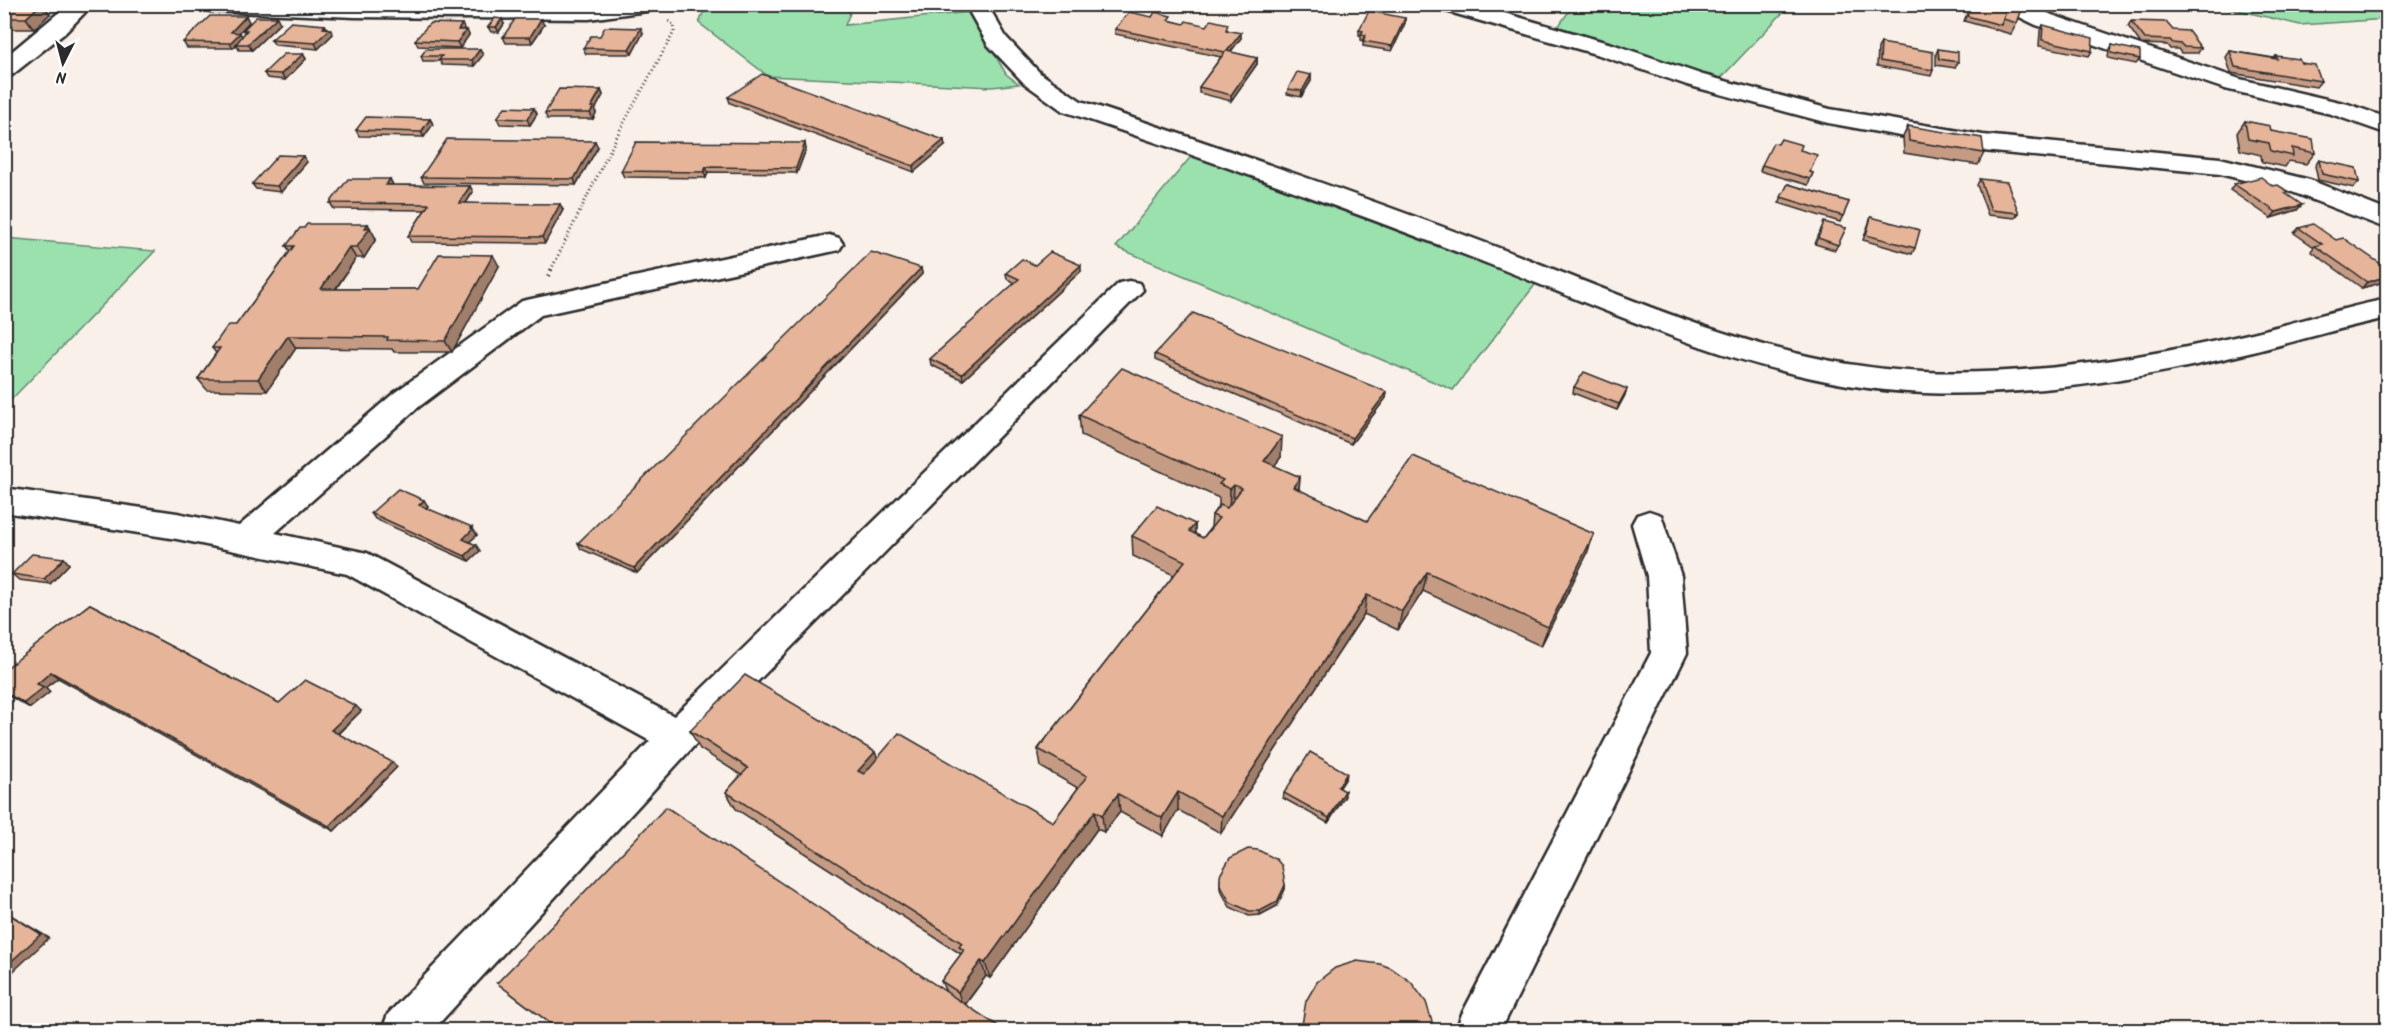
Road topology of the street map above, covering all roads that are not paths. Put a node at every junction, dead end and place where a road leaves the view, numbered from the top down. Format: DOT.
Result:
graph roads {
  1 [pos="82,4"];
  2 [pos="211,4"];
  3 [pos="646,4"];
  4 [pos="976,4"];
  5 [pos="1447,4"];
  6 [pos="2011,4"];
  7 [pos="40,42"];
  8 [pos="4,55"];
  9 [pos="4,70"];
  10 [pos="2388,127"];
  11 [pos="2388,221"];
  12 [pos="829,244"];
  13 [pos="1129,290"];
  14 [pos="2388,308"];
  15 [pos="4,500"];
  16 [pos="1649,524"];
  17 [pos="245,540"];
  18 [pos="678,737"];
  19 [pos="404,1030"];
  20 [pos="1478,1030"];
  1 -- 7 [label="street"];
  2 -- 3 [label="street"];
  4 -- 14 [label="street"];
  5 -- 11 [label="street"];
  6 -- 10 [label="street"];
  7 -- 8 [label="street"];
  7 -- 9 [label="street"];
  12 -- 17 [label="street"];
  13 -- 18 [label="street"];
  15 -- 17 [label="street"];
  16 -- 20 [label="street"];
  17 -- 18 [label="street"];
  18 -- 19 [label="street"];
}
